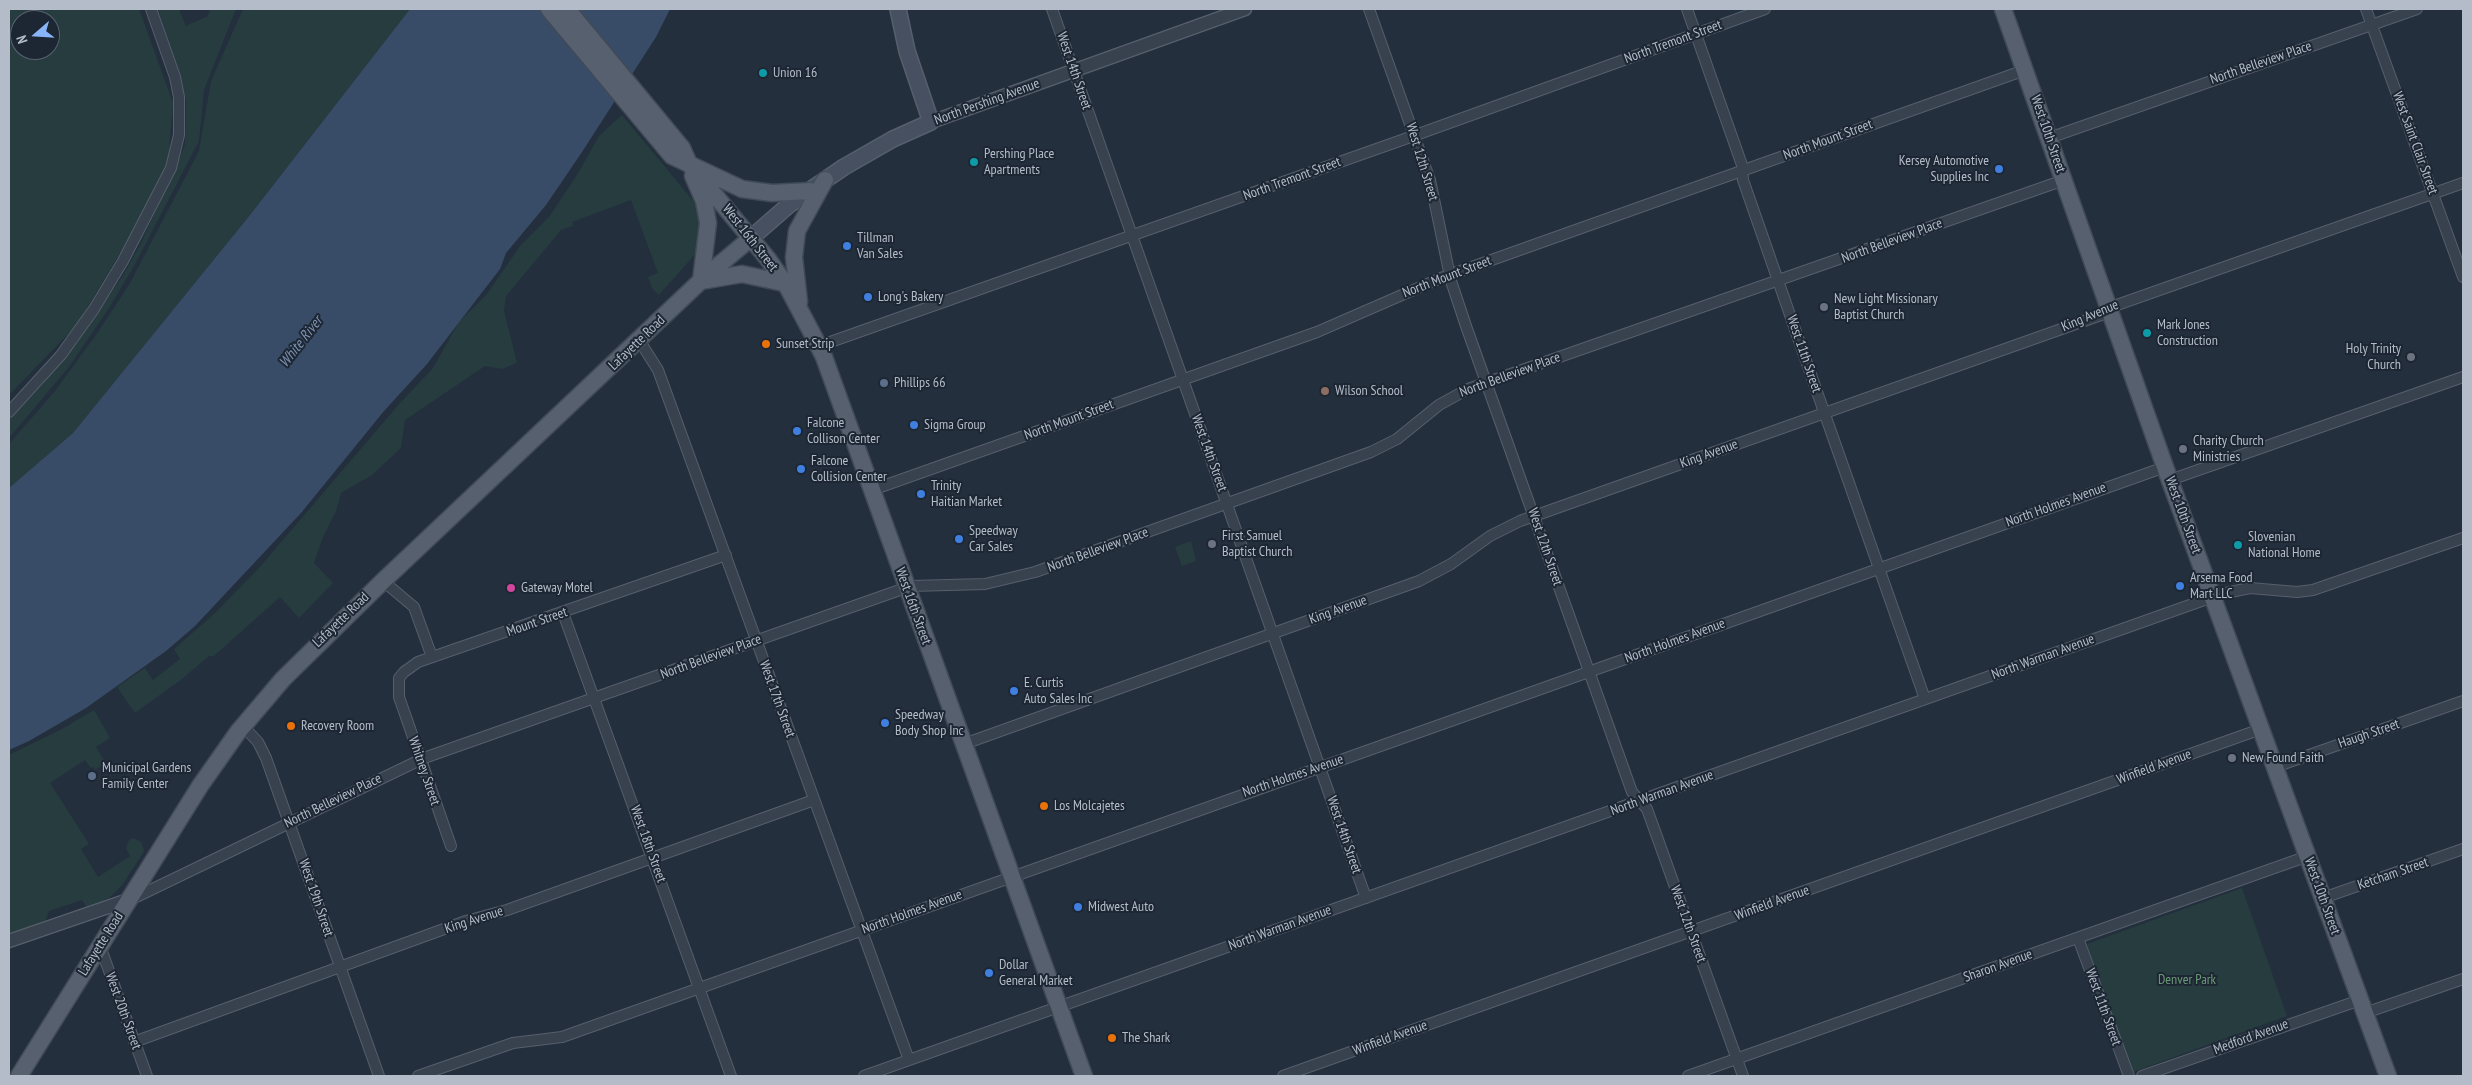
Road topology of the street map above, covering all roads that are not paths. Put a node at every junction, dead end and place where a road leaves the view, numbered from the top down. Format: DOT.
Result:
graph roads {
  1 [pos="151,9"];
  2 [pos="549,9"];
  3 [pos="567,9"];
  4 [pos="898,9"];
  5 [pos="1052,9"];
  6 [pos="1245,9"];
  7 [pos="1369,9"];
  8 [pos="1687,9"];
  9 [pos="1765,9"];
  10 [pos="2003,9"];
  11 [pos="2366,9"];
  12 [pos="2417,9"];
  13 [pos="2372,24"];
  14 [pos="1696,34"];
  15 [pos="1073,70"];
  16 [pos="2025,70"];
  17 [pos="931,122"];
  18 [pos="1415,135"];
  19 [pos="663,136"];
  20 [pos="2049,138"];
  21 [pos="689,164"];
  22 [pos="1742,171"];
  23 [pos="825,180"];
  24 [pos="2064,180"];
  25 [pos="2463,183"];
  26 [pos="810,191"];
  27 [pos="2433,194"];
  28 [pos="1132,236"];
  29 [pos="751,238"];
  30 [pos="1450,275"];
  31 [pos="2463,277"];
  32 [pos="701,281"];
  33 [pos="1778,281"];
  34 [pos="784,283"];
  35 [pos="2109,308"];
  36 [pos="800,309"];
  37 [pos="640,340"];
  38 [pos="819,346"];
  39 [pos="2463,377"];
  40 [pos="1183,380"];
  41 [pos="1486,382"];
  42 [pos="9,412"];
  43 [pos="1824,413"];
  44 [pos="2168,473"];
  45 [pos="872,490"];
  46 [pos="1227,503"];
  47 [pos="1534,516"];
  48 [pos="2463,538"];
  49 [pos="726,555"];
  50 [pos="1879,568"];
  51 [pos="383,581"];
  52 [pos="907,587"];
  53 [pos="2213,596"];
  54 [pos="564,613"];
  55 [pos="1273,633"];
  56 [pos="756,640"];
  57 [pos="432,657"];
  58 [pos="1589,672"];
  59 [pos="399,697"];
  60 [pos="595,698"];
  61 [pos="1925,699"];
  62 [pos="2463,702"];
  63 [pos="243,726"];
  64 [pos="2261,729"];
  65 [pos="964,744"];
  66 [pos="420,759"];
  67 [pos="1320,767"];
  68 [pos="2275,767"];
  69 [pos="814,800"];
  70 [pos="1639,801"];
  71 [pos="290,822"];
  72 [pos="451,846"];
  73 [pos="2463,849"];
  74 [pos="2308,856"];
  75 [pos="653,858"];
  76 [pos="1012,877"];
  77 [pos="1366,898"];
  78 [pos="2323,898"];
  79 [pos="128,900"];
  80 [pos="861,931"];
  81 [pos="1691,931"];
  82 [pos="2078,938"];
  83 [pos="9,942"];
  84 [pos="100,946"];
  85 [pos="340,967"];
  86 [pos="2463,979"];
  87 [pos="700,988"];
  88 [pos="2363,1006"];
  89 [pos="1058,1007"];
  90 [pos="134,1042"];
  91 [pos="1736,1059"];
  92 [pos="909,1060"];
  93 [pos="19,1076"];
  94 [pos="147,1076"];
  95 [pos="379,1076"];
  96 [pos="418,1076"];
  97 [pos="731,1076"];
  98 [pos="864,1076"];
  99 [pos="1084,1076"];
  100 [pos="1283,1076"];
  101 [pos="1688,1076"];
  102 [pos="1743,1076"];
  103 [pos="2129,1076"];
  104 [pos="2142,1076"];
  105 [pos="2388,1076"];
  1 -- 42 [label="street"];
  2 -- 19 [label="main road, West 16th Street"];
  3 -- 19 [label="main road, West 16th Street"];
  4 -- 17 [label="main road"];
  5 -- 15 [label="street, West 14th Street"];
  6 -- 15 [label="street, North Pershing Avenue"];
  7 -- 18 [label="street, West 12th Street"];
  8 -- 14 [label="street, West 11th Street"];
  9 -- 14 [label="street, North Tremont Street"];
  10 -- 16 [label="main road, West 10th Street"];
  11 -- 13 [label="street, West Saint Clair Street"];
  12 -- 13 [label="street, North Belleview Place"];
  13 -- 20 [label="street, North Belleview Place"];
  13 -- 27 [label="street, West Saint Clair Street"];
  14 -- 18 [label="street, North Tremont Street"];
  14 -- 22 [label="street, West 11th Street"];
  15 -- 17 [label="street, North Pershing Avenue"];
  15 -- 28 [label="street, West 14th Street"];
  16 -- 20 [label="main road, West 10th Street"];
  16 -- 22 [label="street, North Mount Street"];
  17 -- 23 [label="main road, North Pershing Avenue"];
  18 -- 28 [label="street, North Tremont Street"];
  18 -- 30 [label="street, West 12th Street"];
  19 -- 21 [label="main road, West 16th Street"];
  20 -- 24 [label="main road, West 10th Street"];
  21 -- 26 [label="main road"];
  21 -- 29 [label="main road, West 16th Street"];
  21 -- 32 [label="main road"];
  22 -- 30 [label="street, North Mount Street"];
  22 -- 33 [label="street, West 11th Street"];
  23 -- 26 [label="main road, North Pershing Avenue"];
  23 -- 36 [label="main road"];
  24 -- 33 [label="street, North Belleview Place"];
  24 -- 35 [label="main road, West 10th Street"];
  25 -- 27 [label="street, King Avenue"];
  26 -- 29 [label="main road, North Pershing Avenue"];
  27 -- 31 [label="street, West Saint Clair Street"];
  27 -- 35 [label="street, King Avenue"];
  28 -- 38 [label="street, North Tremont Street"];
  28 -- 40 [label="street, West 14th Street"];
  29 -- 32 [label="main road, Lafayette Road"];
  29 -- 34 [label="main road, West 16th Street"];
  30 -- 40 [label="street, North Mount Street"];
  30 -- 41 [label="street, West 12th Street"];
  32 -- 34 [label="main road"];
  32 -- 37 [label="main road, Lafayette Road"];
  33 -- 41 [label="street, North Belleview Place"];
  33 -- 43 [label="street, West 11th Street"];
  34 -- 36 [label="main road, West 16th Street"];
  35 -- 43 [label="street, King Avenue"];
  35 -- 44 [label="main road, West 10th Street"];
  36 -- 38 [label="main road, West 16th Street"];
  37 -- 49 [label="street, West 17th Street"];
  37 -- 51 [label="main road, Lafayette Road"];
  38 -- 45 [label="main road, West 16th Street"];
  39 -- 44 [label="street, North Holmes Avenue"];
  40 -- 45 [label="street, North Mount Street"];
  40 -- 46 [label="street, West 14th Street"];
  41 -- 46 [label="street, North Belleview Place"];
  41 -- 47 [label="street, West 12th Street"];
  43 -- 47 [label="street, King Avenue"];
  43 -- 50 [label="street, West 11th Street"];
  44 -- 50 [label="street, North Holmes Avenue"];
  44 -- 53 [label="main road, West 10th Street"];
  45 -- 52 [label="main road, West 16th Street"];
  46 -- 52 [label="street, North Belleview Place"];
  46 -- 55 [label="street, West 14th Street"];
  47 -- 55 [label="street, King Avenue"];
  47 -- 58 [label="street, West 12th Street"];
  48 -- 53 [label="street, North Warman Avenue"];
  49 -- 54 [label="street, Mount Street"];
  49 -- 56 [label="street, West 17th Street"];
  50 -- 58 [label="street, North Holmes Avenue"];
  50 -- 61 [label="street, West 11th Street"];
  51 -- 57 [label="street"];
  51 -- 63 [label="main road, Lafayette Road"];
  52 -- 56 [label="street, North Belleview Place"];
  52 -- 65 [label="main road, West 16th Street"];
  53 -- 61 [label="street, North Warman Avenue"];
  53 -- 64 [label="main road, West 10th Street"];
  54 -- 57 [label="street, Mount Street"];
  54 -- 60 [label="street, West 18th Street"];
  55 -- 65 [label="street, King Avenue"];
  55 -- 67 [label="street, West 14th Street"];
  56 -- 60 [label="street, North Belleview Place"];
  56 -- 69 [label="street, West 17th Street"];
  57 -- 59 [label="street, Mount Street"];
  58 -- 67 [label="street, North Holmes Avenue"];
  58 -- 70 [label="street, West 12th Street"];
  59 -- 66 [label="street, Whitney Street"];
  60 -- 66 [label="street, North Belleview Place"];
  60 -- 75 [label="street, West 18th Street"];
  61 -- 70 [label="street, North Warman Avenue"];
  62 -- 68 [label="street, Haugh Street"];
  63 -- 71 [label="street, West 19th Street"];
  63 -- 79 [label="main road, Lafayette Road"];
  64 -- 68 [label="main road, West 10th Street"];
  64 -- 81 [label="street, Winfield Avenue"];
  65 -- 76 [label="main road, West 16th Street"];
  66 -- 71 [label="street, North Belleview Place"];
  66 -- 72 [label="street, Whitney Street"];
  67 -- 76 [label="street, North Holmes Avenue"];
  67 -- 77 [label="street, West 14th Street"];
  68 -- 74 [label="main road, West 10th Street"];
  69 -- 75 [label="street, King Avenue"];
  69 -- 80 [label="street, West 17th Street"];
  70 -- 77 [label="street, North Warman Avenue"];
  70 -- 81 [label="street, West 12th Street"];
  71 -- 79 [label="street, North Belleview Place"];
  71 -- 85 [label="street, West 19th Street"];
  73 -- 78 [label="street, Ketcham Street"];
  74 -- 78 [label="main road, West 10th Street"];
  74 -- 82 [label="street, Sharon Avenue"];
  75 -- 85 [label="street, King Avenue"];
  75 -- 87 [label="street, West 18th Street"];
  76 -- 80 [label="street, North Holmes Avenue"];
  76 -- 89 [label="main road, West 16th Street"];
  77 -- 89 [label="street, North Warman Avenue"];
  78 -- 88 [label="main road, West 10th Street"];
  79 -- 83 [label="street"];
  79 -- 84 [label="main road, Lafayette Road"];
  80 -- 87 [label="street, North Holmes Avenue"];
  80 -- 92 [label="street, West 17th Street"];
  81 -- 91 [label="street, West 12th Street"];
  81 -- 100 [label="street, Winfield Avenue"];
  82 -- 91 [label="street, Sharon Avenue"];
  82 -- 103 [label="street, West 11th Street"];
  84 -- 90 [label="street, West 20th Street"];
  84 -- 93 [label="main road, Lafayette Road"];
  85 -- 90 [label="street, King Avenue"];
  85 -- 95 [label="street, West 19th Street"];
  86 -- 88 [label="street, Medford Avenue"];
  87 -- 96 [label="street, North Holmes Avenue"];
  87 -- 97 [label="street, West 18th Street"];
  88 -- 104 [label="street, Medford Avenue"];
  88 -- 105 [label="main road, West 10th Street"];
  89 -- 92 [label="street, North Warman Avenue"];
  89 -- 99 [label="main road, West 16th Street"];
  90 -- 94 [label="street, West 20th Street"];
  91 -- 101 [label="street, Sharon Avenue"];
  91 -- 102 [label="street, West 12th Street"];
  92 -- 98 [label="street, North Warman Avenue"];
}
